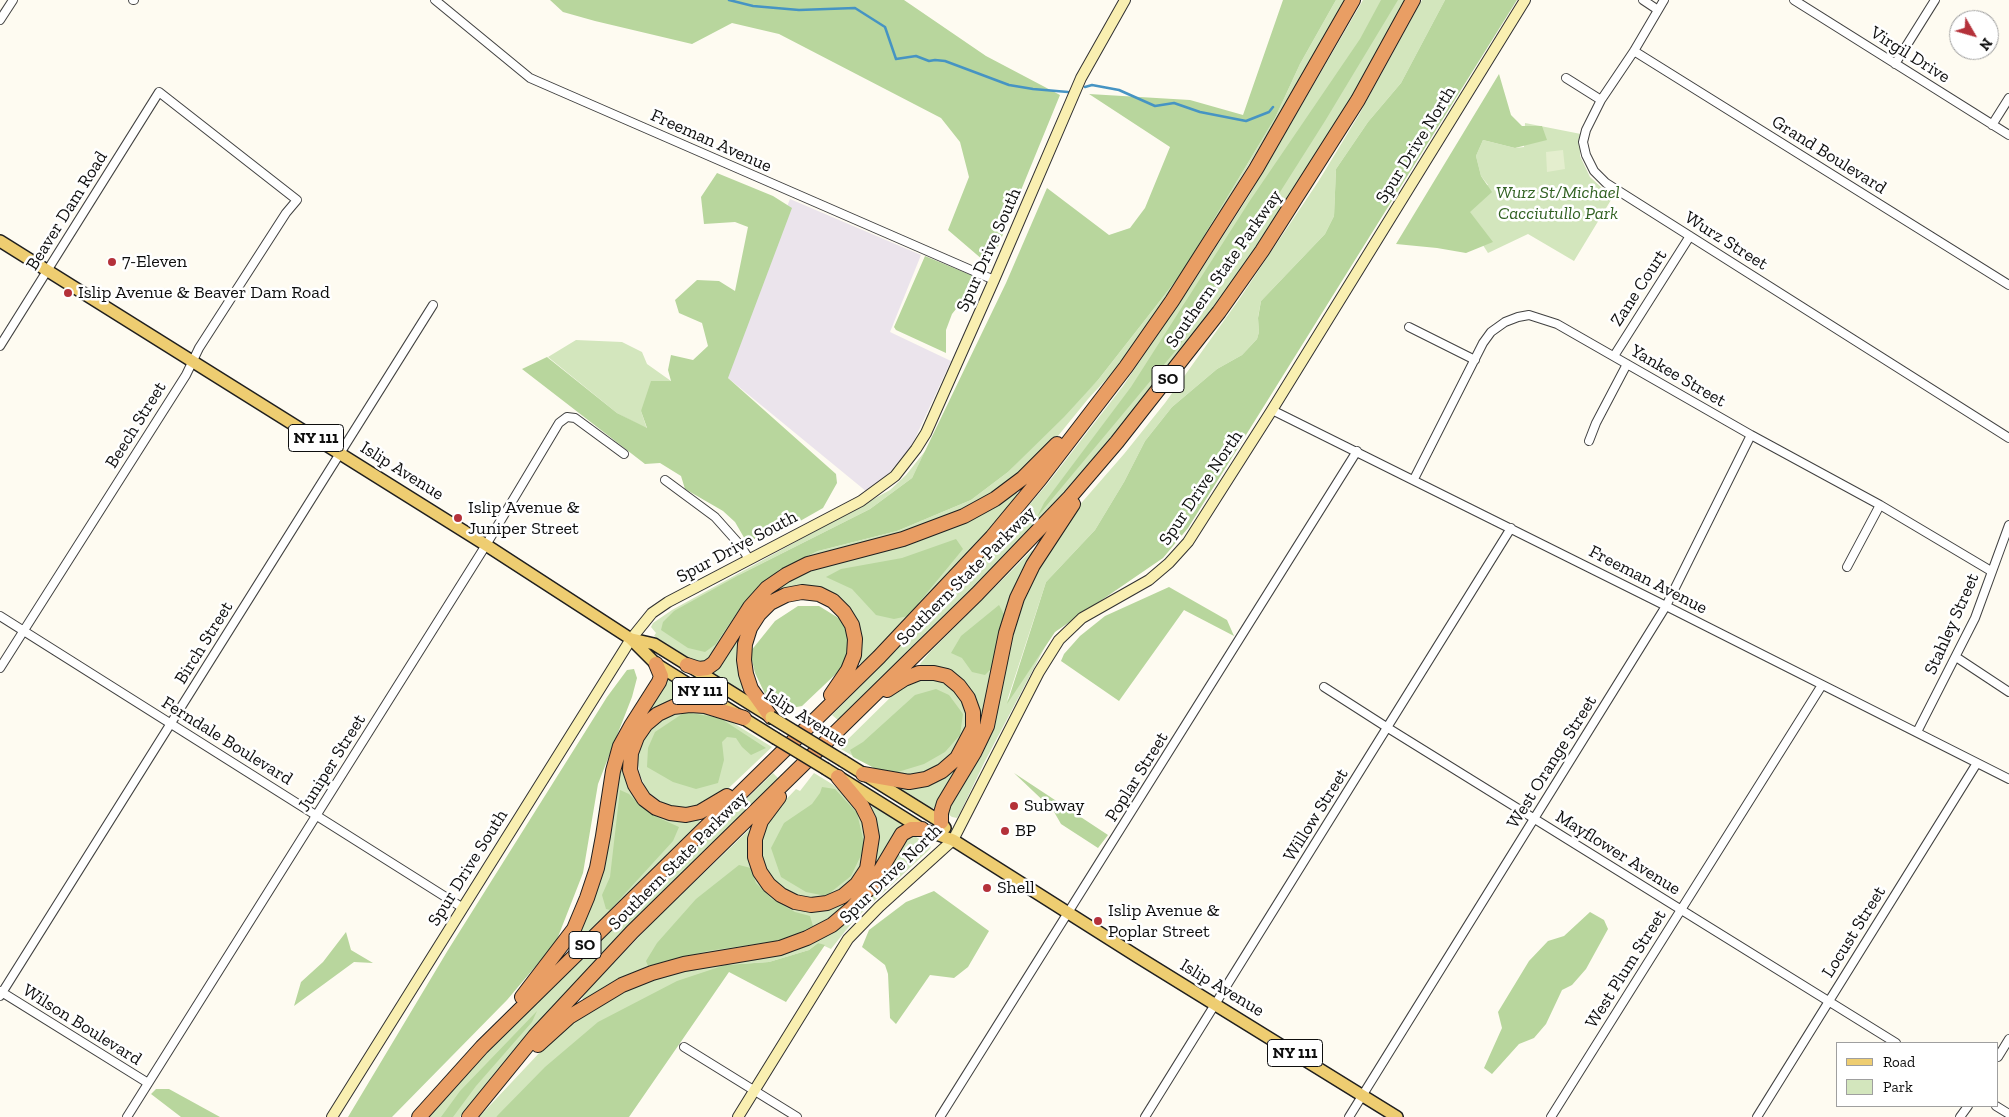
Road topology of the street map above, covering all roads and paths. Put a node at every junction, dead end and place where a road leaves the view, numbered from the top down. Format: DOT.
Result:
graph roads {
  1 [pos="12,0"];
  2 [pos="434,0"];
  3 [pos="1125,0"];
  4 [pos="1353,0"];
  5 [pos="1413,0"];
  6 [pos="1526,0"];
  7 [pos="1643,0"];
  8 [pos="1664,0"];
  9 [pos="1935,0"];
  10 [pos="1798,1"];
  11 [pos="1658,10"];
  12 [pos="0,20"];
  13 [pos="1634,51"];
  14 [pos="1894,64"];
  15 [pos="1566,78"];
  16 [pos="159,92"];
  17 [pos="2009,98"];
  18 [pos="1601,100"];
  19 [pos="1992,125"];
  20 [pos="2009,135"];
  21 [pos="1690,236"];
  22 [pos="0,241"];
  23 [pos="47,270"];
  24 [pos="994,280"];
  25 [pos="2009,285"];
  26 [pos="433,305"];
  27 [pos="1409,327"];
  28 [pos="0,346"];
  29 [pos="1614,356"];
  30 [pos="1475,360"];
  31 [pos="193,361"];
  32 [pos="1628,364"];
  33 [pos="1126,367"];
  34 [pos="1272,410"];
  35 [pos="1751,435"];
  36 [pos="2009,438"];
  37 [pos="1589,441"];
  38 [pos="1117,442"];
  39 [pos="1357,451"];
  40 [pos="341,454"];
  41 [pos="624,454"];
  42 [pos="1414,479"];
  43 [pos="665,480"];
  44 [pos="1880,505"];
  45 [pos="2009,525"];
  46 [pos="1511,528"];
  47 [pos="486,545"];
  48 [pos="749,559"];
  49 [pos="1847,567"];
  50 [pos="1991,571"];
  51 [pos="1666,606"];
  52 [pos="0,616"];
  53 [pos="23,631"];
  54 [pos="631,639"];
  55 [pos="1956,657"];
  56 [pos="656,664"];
  57 [pos="687,665"];
  58 [pos="0,668"];
  59 [pos="1822,685"];
  60 [pos="1324,687"];
  61 [pos="2009,692"];
  62 [pos="860,709"];
  63 [pos="771,717"];
  64 [pos="744,718"];
  65 [pos="810,723"];
  66 [pos="171,724"];
  67 [pos="1388,728"];
  68 [pos="1917,732"];
  69 [pos="1977,762"];
  70 [pos="802,765"];
  71 [pos="863,774"];
  72 [pos="756,776"];
  73 [pos="838,777"];
  74 [pos="2009,779"];
  75 [pos="316,816"];
  76 [pos="1535,818"];
  77 [pos="941,822"];
  78 [pos="922,829"];
  79 [pos="953,840"];
  80 [pos="463,908"];
  81 [pos="1681,910"];
  82 [pos="1068,914"];
  83 [pos="1,993"];
  84 [pos="1829,1002"];
  85 [pos="1216,1004"];
  86 [pos="2009,1039"];
  87 [pos="1894,1042"];
  88 [pos="482,1047"];
  89 [pos="684,1047"];
  90 [pos="1999,1055"];
  91 [pos="498,1081"];
  92 [pos="148,1084"];
  93 [pos="755,1091"];
  94 [pos="1362,1095"];
  95 [pos="1998,1107"];
  96 [pos="2009,1114"];
  97 [pos="127,1117"];
  98 [pos="332,1117"];
  99 [pos="419,1117"];
  100 [pos="470,1117"];
  101 [pos="738,1117"];
  102 [pos="797,1117"];
  103 [pos="940,1117"];
  104 [pos="1146,1117"];
  105 [pos="1349,1117"];
  106 [pos="1397,1117"];
  107 [pos="1551,1117"];
  108 [pos="1757,1117"];
  1 -- 12 [label="street"];
  2 -- 24 [label="street, Freeman Avenue"];
  3 -- 24 [label="street, Spur Drive South"];
  4 -- 33 [label="highway, Southern State Parkway / SO"];
  5 -- 38 [label="highway, Southern State Parkway / SO"];
  6 -- 34 [label="street, Spur Drive North"];
  7 -- 11 [label="street"];
  8 -- 11 [label="street, Wurz Street"];
  9 -- 14 [label="street"];
  10 -- 14 [label="street, Virgil Drive"];
  11 -- 13 [label="street, Wurz Street"];
  13 -- 18 [label="street, Wurz Street"];
  13 -- 25 [label="street, Grand Boulevard"];
  14 -- 19 [label="street, Virgil Drive"];
  15 -- 18 [label="street"];
  16 -- 23 [label="street, Beaver Dam Road"];
  16 -- 31 [label="street, Beech Street"];
  17 -- 19 [label="street"];
  18 -- 21 [label="street, Wurz Street"];
  19 -- 20 [label="street, Virgil Drive"];
  21 -- 29 [label="street, Zane Court"];
  21 -- 36 [label="street, Wurz Street"];
  22 -- 23 [label="main road, Islip Avenue / NY 111"];
  23 -- 28 [label="street, Beaver Dam Road"];
  23 -- 31 [label="main road, Islip Avenue / NY 111"];
  24 -- 48 [label="street, Spur Drive South"];
  26 -- 40 [label="street, Birch Street"];
  27 -- 30 [label="street"];
  29 -- 30 [label="street, Yankee Street"];
  29 -- 32 [label="street, Yankee Street"];
  30 -- 42 [label="street, Yankee Street"];
  31 -- 40 [label="main road, Islip Avenue / NY 111"];
  31 -- 53 [label="street, Beech Street"];
  32 -- 35 [label="street, Yankee Street"];
  32 -- 37 [label="street"];
  33 -- 57 [label="highway"];
  33 -- 65 [label="highway, Southern State Parkway / SO"];
  34 -- 39 [label="street, Freeman Avenue"];
  34 -- 79 [label="street, Spur Drive North"];
  35 -- 44 [label="street, Yankee Street"];
  35 -- 51 [label="street, West Orange Street"];
  38 -- 62 [label="highway, Southern State Parkway / SO"];
  38 -- 77 [label="highway"];
  39 -- 42 [label="street, Freeman Avenue"];
  39 -- 82 [label="street, Poplar Street"];
  40 -- 47 [label="main road, Islip Avenue / NY 111"];
  40 -- 66 [label="street, Birch Street"];
  41 -- 47 [label="street, Juniper Street"];
  42 -- 46 [label="street, Freeman Avenue"];
  43 -- 48 [label="street"];
  44 -- 49 [label="street"];
  44 -- 50 [label="street, Yankee Street"];
  45 -- 50 [label="street, Stahley Street"];
  46 -- 51 [label="street, Freeman Avenue"];
  46 -- 67 [label="street, Willow Street"];
  47 -- 54 [label="main road, Islip Avenue / NY 111"];
  47 -- 75 [label="street, Juniper Street"];
  48 -- 54 [label="street, Spur Drive South"];
  50 -- 55 [label="street, Stahley Street"];
  51 -- 59 [label="street, Freeman Avenue"];
  51 -- 76 [label="street, West Orange Street"];
  52 -- 53 [label="street, Ferndale Boulevard"];
  53 -- 58 [label="street, Beech Street"];
  53 -- 66 [label="street, Ferndale Boulevard"];
  54 -- 56 [label="main road, Islip Avenue / NY 111"];
  54 -- 57 [label="main road, Islip Avenue / NY 111"];
  54 -- 80 [label="street, Spur Drive South"];
  55 -- 61 [label="street"];
  55 -- 68 [label="street, Stahley Street"];
  56 -- 64 [label="main road, Islip Avenue / NY 111"];
  56 -- 88 [label="highway"];
  57 -- 63 [label="main road, Islip Avenue / NY 111"];
  59 -- 68 [label="street, Freeman Avenue"];
  59 -- 81 [label="street, West Plum Street"];
  60 -- 67 [label="street, Mayflower Avenue"];
  62 -- 70 [label="highway, Southern State Parkway / SO"];
  62 -- 71 [label="highway"];
  63 -- 65 [label="highway"];
  63 -- 71 [label="main road, Islip Avenue / NY 111, bridge"];
  64 -- 72 [label="highway"];
  64 -- 73 [label="main road, Islip Avenue / NY 111, bridge"];
  65 -- 72 [label="highway, Southern State Parkway / SO"];
  66 -- 75 [label="street, Ferndale Boulevard"];
  66 -- 83 [label="street, Birch Street"];
  67 -- 76 [label="street, Mayflower Avenue"];
  67 -- 85 [label="street, Willow Street"];
  68 -- 69 [label="street, Freeman Avenue"];
  69 -- 74 [label="street, Freeman Avenue"];
  69 -- 84 [label="street, Locust Street"];
  70 -- 73 [label="highway"];
  70 -- 91 [label="highway, Southern State Parkway / SO"];
  71 -- 77 [label="main road, Islip Avenue / NY 111"];
  72 -- 88 [label="highway, Southern State Parkway / SO"];
  73 -- 78 [label="main road, Islip Avenue / NY 111"];
  75 -- 80 [label="street, Ferndale Boulevard"];
  75 -- 92 [label="street, Juniper Street"];
  76 -- 81 [label="street, Mayflower Avenue"];
  76 -- 94 [label="street, West Orange Street"];
  77 -- 79 [label="main road, Islip Avenue / NY 111"];
  78 -- 79 [label="main road, Islip Avenue / NY 111"];
  78 -- 91 [label="highway"];
  79 -- 82 [label="main road, Islip Avenue / NY 111"];
  79 -- 93 [label="street, Spur Drive North"];
  80 -- 98 [label="street, Spur Drive South"];
  81 -- 84 [label="street, Mayflower Avenue"];
  81 -- 107 [label="street, West Plum Street"];
  82 -- 85 [label="main road, Islip Avenue / NY 111"];
  82 -- 103 [label="street, Poplar Street"];
  83 -- 92 [label="street, Wilson Boulevard"];
  84 -- 87 [label="street, Mayflower Avenue"];
  84 -- 108 [label="street, Locust Street"];
  85 -- 94 [label="main road, Islip Avenue / NY 111"];
  85 -- 104 [label="street, Willow Street"];
  86 -- 90 [label="street"];
  88 -- 99 [label="highway, Southern State Parkway / SO"];
  89 -- 93 [label="street"];
  91 -- 100 [label="highway, Southern State Parkway / SO"];
  92 -- 97 [label="street, Juniper Street"];
  93 -- 101 [label="street, Spur Drive North"];
  93 -- 102 [label="street"];
  94 -- 105 [label="street, West Orange Street"];
  94 -- 106 [label="main road, Islip Avenue / NY 111"];
  95 -- 96 [label="street"];
}
